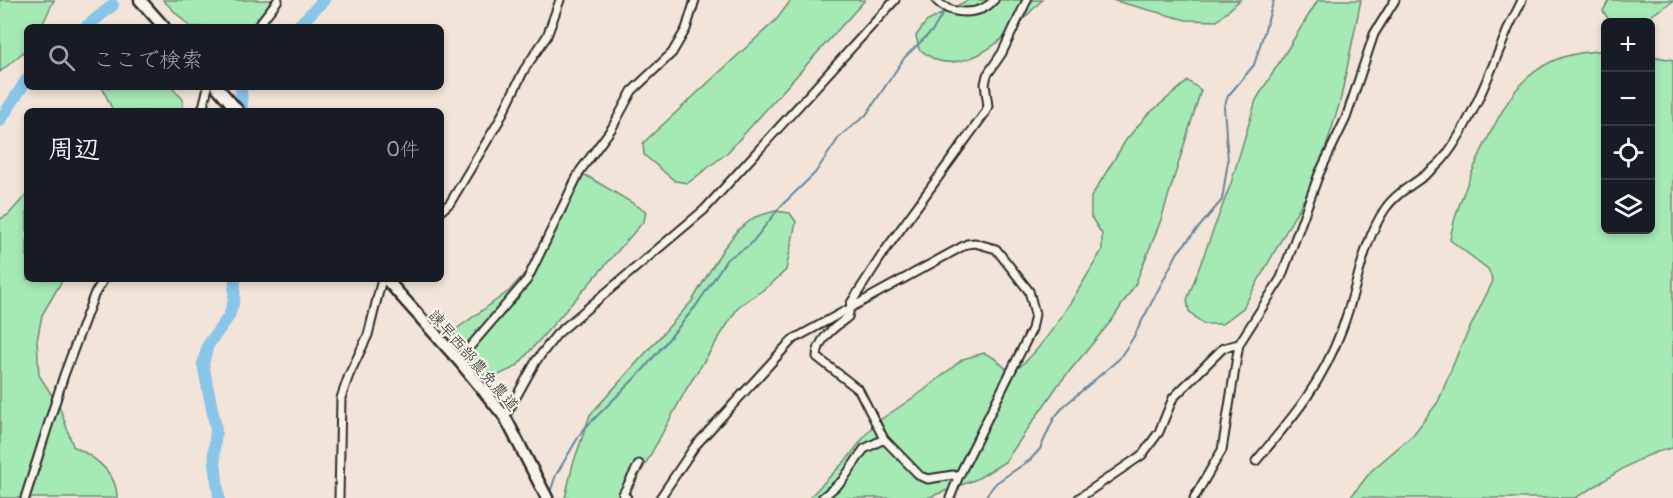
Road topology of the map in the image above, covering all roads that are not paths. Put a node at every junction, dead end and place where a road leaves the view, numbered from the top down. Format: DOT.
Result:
graph roads {
  1 [pos="140,0"];
  2 [pos="278,0"];
  3 [pos="560,0"];
  4 [pos="695,0"];
  5 [pos="895,0"];
  6 [pos="936,0"];
  7 [pos="994,0"];
  8 [pos="1028,0"];
  9 [pos="1395,0"];
  10 [pos="1522,0"];
  11 [pos="161,24"];
  12 [pos="259,24"];
  13 [pos="207,90"];
  14 [pos="220,90"];
  15 [pos="203,108"];
  16 [pos="235,108"];
  17 [pos="444,208"];
  18 [pos="102,282"];
  19 [pos="383,282"];
  20 [pos="387,282"];
  21 [pos="851,308"];
  22 [pos="1239,344"];
  23 [pos="461,363"];
  24 [pos="506,417"];
  25 [pos="884,439"];
  26 [pos="1256,461"];
  27 [pos="639,464"];
  28 [pos="958,478"];
  29 [pos="25,498"];
  30 [pos="339,498"];
  31 [pos="547,498"];
  32 [pos="627,498"];
  33 [pos="660,498"];
  34 [pos="822,498"];
  35 [pos="950,498"];
  36 [pos="1079,498"];
  37 [pos="1194,498"];
  1 -- 11 [label="street"];
  2 -- 12 [label="street"];
  3 -- 17 [label="street"];
  4 -- 23 [label="street"];
  5 -- 24 [label="street"];
  6 -- 7 [label="street"];
  8 -- 21 [label="street"];
  9 -- 22 [label="street"];
  10 -- 26 [label="street"];
  13 -- 15 [label="street"];
  14 -- 16 [label="street"];
  18 -- 29 [label="street"];
  19 -- 30 [label="street"];
  20 -- 23 [label="street, 諫早西部農免農道"];
  21 -- 25 [label="street"];
  21 -- 28 [label="street"];
  21 -- 33 [label="street"];
  22 -- 36 [label="street"];
  22 -- 37 [label="street"];
  23 -- 24 [label="street, 諫早西部農免農道"];
  24 -- 31 [label="street, 諫早西部農免農道"];
  25 -- 28 [label="street"];
  25 -- 34 [label="street"];
  27 -- 32 [label="street"];
  28 -- 35 [label="street"];
}
